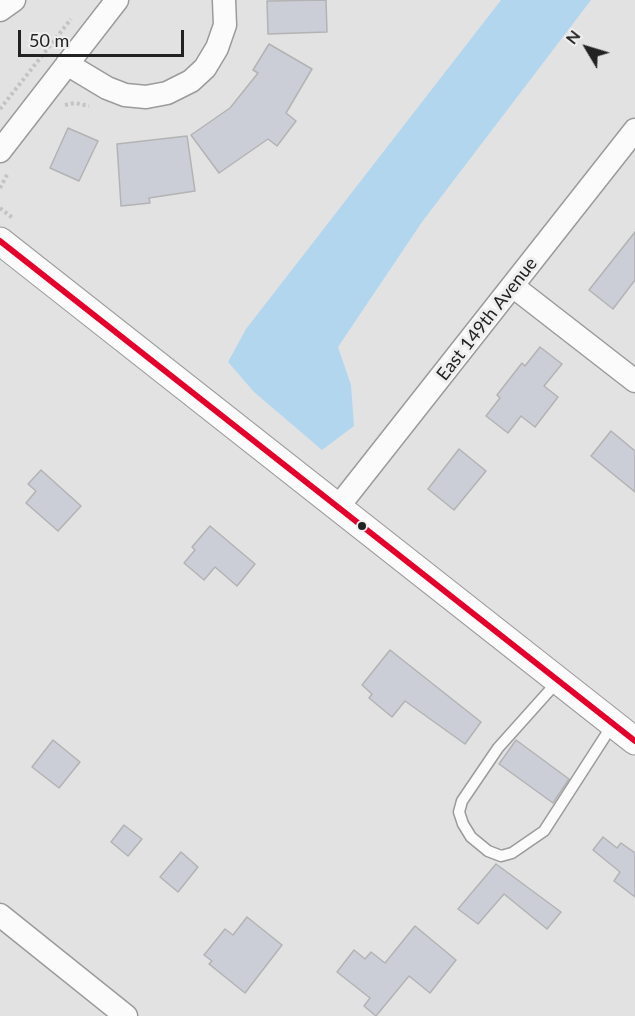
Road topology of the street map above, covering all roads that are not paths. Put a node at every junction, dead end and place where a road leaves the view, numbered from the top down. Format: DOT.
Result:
graph roads {
  1 [pos="14,0"];
  2 [pos="117,0"];
  3 [pos="224,0"];
  4 [pos="0,10"];
  5 [pos="67,64"];
  6 [pos="635,130"];
  7 [pos="0,151"];
  8 [pos="0,241"];
  9 [pos="514,286"];
  10 [pos="635,381"];
  11 [pos="338,507"];
  12 [pos="558,680"];
  13 [pos="614,724"];
  14 [pos="635,741"];
  15 [pos="0,915"];
  16 [pos="126,1016"];
  1 -- 4 [label="street"];
  2 -- 5 [label="street"];
  3 -- 5 [label="street"];
  5 -- 7 [label="street"];
  6 -- 9 [label="street, East 149th Avenue"];
  8 -- 11 [label="street"];
  9 -- 10 [label="street"];
  9 -- 11 [label="street, East 149th Avenue"];
  11 -- 12 [label="street"];
  12 -- 13 [label="street"];
  12 -- 13 [label="lane"];
  13 -- 14 [label="street"];
  15 -- 16 [label="street"];
}
